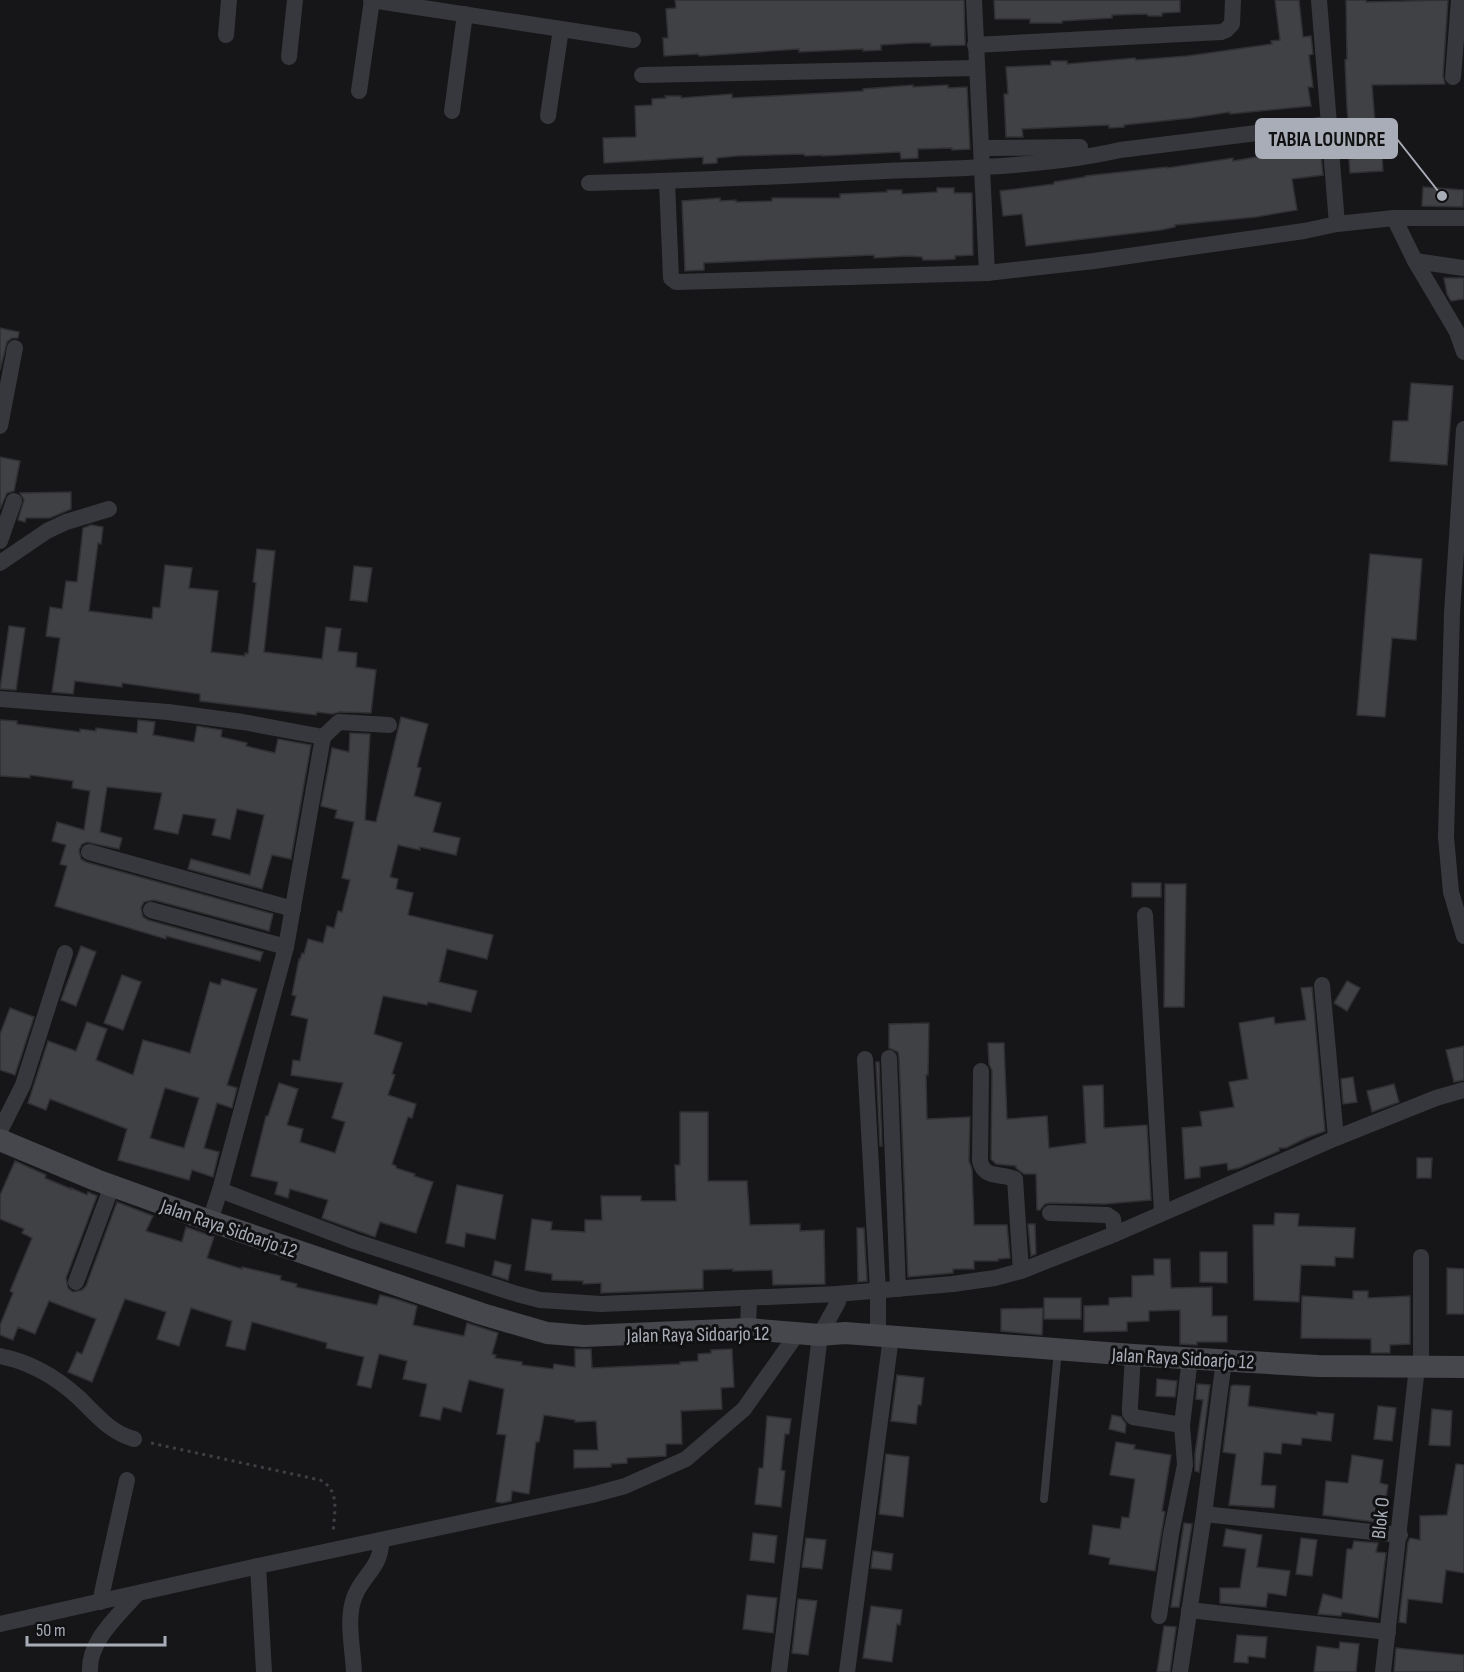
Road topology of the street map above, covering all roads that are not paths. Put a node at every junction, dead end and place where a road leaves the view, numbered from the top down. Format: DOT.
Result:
graph roads {
  1 [pos="229,0"];
  2 [pos="295,0"];
  3 [pos="371,0"];
  4 [pos="974,0"];
  5 [pos="1233,0"];
  6 [pos="1319,0"];
  7 [pos="1459,0"];
  8 [pos="465,14"];
  9 [pos="561,29"];
  10 [pos="226,35"];
  11 [pos="633,40"];
  12 [pos="975,45"];
  13 [pos="289,57"];
  14 [pos="976,68"];
  15 [pos="642,75"];
  16 [pos="1453,77"];
  17 [pos="359,91"];
  18 [pos="452,111"];
  19 [pos="548,116"];
  20 [pos="1329,124"];
  21 [pos="982,148"];
  22 [pos="1120,150"];
  23 [pos="983,167"];
  24 [pos="667,182"];
  25 [pos="589,183"];
  26 [pos="1394,218"];
  27 [pos="1464,218"];
  28 [pos="1337,224"];
  29 [pos="1415,261"];
  30 [pos="1464,268"];
  31 [pos="987,273"];
  32 [pos="15,348"];
  33 [pos="1464,352"];
  34 [pos="0,426"];
  35 [pos="1464,429"];
  36 [pos="14,501"];
  37 [pos="1462,507"];
  38 [pos="109,509"];
  39 [pos="0,541"];
  40 [pos="0,563"];
  41 [pos="1458,631"];
  42 [pos="0,699"];
  43 [pos="389,725"];
  44 [pos="323,737"];
  45 [pos="89,852"];
  46 [pos="293,909"];
  47 [pos="151,910"];
  48 [pos="1146,915"];
  49 [pos="1464,936"];
  50 [pos="286,947"];
  51 [pos="65,953"];
  52 [pos="1322,985"];
  53 [pos="889,1058"];
  54 [pos="865,1059"];
  55 [pos="981,1071"];
  56 [pos="1464,1090"];
  57 [pos="0,1131"];
  58 [pos="1336,1138"];
  59 [pos="0,1140"];
  60 [pos="112,1186"];
  61 [pos="215,1206"];
  62 [pos="1162,1212"];
  63 [pos="1050,1213"];
  64 [pos="1115,1234"];
  65 [pos="1421,1257"];
  66 [pos="1021,1271"];
  67 [pos="76,1282"];
  68 [pos="898,1289"];
  69 [pos="835,1302"];
  70 [pos="749,1312"];
  71 [pos="881,1318"];
  72 [pos="822,1331"];
  73 [pos="797,1334"];
  74 [pos="1058,1350"];
  75 [pos="1133,1355"];
  76 [pos="0,1356"];
  77 [pos="1190,1358"];
  78 [pos="1224,1360"];
  79 [pos="1419,1367"];
  80 [pos="1464,1368"];
  81 [pos="1182,1425"];
  82 [pos="134,1439"];
  83 [pos="127,1480"];
  84 [pos="1044,1499"];
  85 [pos="1204,1514"];
  86 [pos="1400,1535"];
  87 [pos="381,1540"];
  88 [pos="258,1566"];
  89 [pos="138,1594"];
  90 [pos="99,1602"];
  91 [pos="1189,1610"];
  92 [pos="1159,1616"];
  93 [pos="0,1624"];
  94 [pos="1388,1632"];
  95 [pos="90,1672"];
  96 [pos="264,1672"];
  97 [pos="354,1672"];
  98 [pos="779,1672"];
  99 [pos="847,1672"];
  100 [pos="1180,1672"];
  101 [pos="1383,1672"];
  1 -- 10 [label="street"];
  2 -- 13 [label="street"];
  3 -- 8 [label="street"];
  3 -- 17 [label="street"];
  4 -- 12 [label="street"];
  5 -- 12 [label="street"];
  6 -- 20 [label="street"];
  7 -- 16 [label="street"];
  8 -- 9 [label="street"];
  8 -- 18 [label="street"];
  9 -- 11 [label="street"];
  9 -- 19 [label="street"];
  12 -- 14 [label="street"];
  14 -- 15 [label="street"];
  14 -- 21 [label="street"];
  20 -- 22 [label="street"];
  20 -- 28 [label="street"];
  21 -- 22 [label="street"];
  21 -- 23 [label="street"];
  22 -- 23 [label="street"];
  23 -- 24 [label="street"];
  23 -- 31 [label="street"];
  24 -- 25 [label="street"];
  24 -- 31 [label="street"];
  26 -- 27 [label="street"];
  26 -- 28 [label="street"];
  26 -- 29 [label="street"];
  28 -- 31 [label="street"];
  29 -- 30 [label="street"];
  29 -- 33 [label="street"];
  32 -- 34 [label="street"];
  35 -- 37 [label="street"];
  36 -- 39 [label="street"];
  37 -- 41 [label="street"];
  38 -- 40 [label="street"];
  41 -- 49 [label="street"];
  42 -- 44 [label="street"];
  43 -- 44 [label="street"];
  44 -- 46 [label="street"];
  45 -- 46 [label="street"];
  46 -- 50 [label="street"];
  47 -- 50 [label="street"];
  48 -- 62 [label="street"];
  50 -- 61 [label="street"];
  51 -- 57 [label="street"];
  52 -- 58 [label="street"];
  53 -- 68 [label="street"];
  54 -- 71 [label="street"];
  55 -- 66 [label="street"];
  56 -- 58 [label="street"];
  58 -- 62 [label="street"];
  59 -- 60 [label="main road, Jalan Raya Sidoarjo 12"];
  60 -- 61 [label="main road, Jalan Raya Sidoarjo 12"];
  60 -- 67 [label="street"];
  61 -- 70 [label="street"];
  61 -- 70 [label="main road, Jalan Raya Sidoarjo 12"];
  62 -- 64 [label="street"];
  63 -- 64 [label="street"];
  64 -- 66 [label="street"];
  65 -- 79 [label="street, Blok O"];
  66 -- 68 [label="street"];
  68 -- 71 [label="street"];
  69 -- 70 [label="street"];
  69 -- 71 [label="street"];
  69 -- 72 [label="street"];
  70 -- 73 [label="main road, Jalan Raya Sidoarjo 12"];
  71 -- 72 [label="main road, Jalan Raya Sidoarjo 12"];
  71 -- 74 [label="main road, Jalan Raya Sidoarjo 12"];
  71 -- 99 [label="street"];
  72 -- 73 [label="main road, Jalan Raya Sidoarjo 12"];
  72 -- 98 [label="street"];
  73 -- 87 [label="street"];
  74 -- 75 [label="main road, Jalan Raya Sidoarjo 12"];
  74 -- 84 [label="lane"];
  75 -- 77 [label="main road, Jalan Raya Sidoarjo 12"];
  75 -- 81 [label="street"];
  76 -- 82 [label="street"];
  77 -- 78 [label="main road, Jalan Raya Sidoarjo 12"];
  77 -- 81 [label="street"];
  78 -- 79 [label="main road, Jalan Raya Sidoarjo 12"];
  78 -- 85 [label="street"];
  79 -- 80 [label="main road, Jalan Raya Sidoarjo 12"];
  79 -- 86 [label="street, Blok O"];
  81 -- 92 [label="street"];
  83 -- 90 [label="street"];
  85 -- 86 [label="street"];
  85 -- 91 [label="street"];
  86 -- 94 [label="street, Blok O"];
  87 -- 88 [label="street"];
  87 -- 97 [label="street"];
  88 -- 89 [label="street"];
  88 -- 96 [label="street"];
  89 -- 90 [label="street"];
  89 -- 95 [label="street"];
  90 -- 93 [label="street"];
  91 -- 94 [label="street"];
  91 -- 100 [label="street"];
  94 -- 101 [label="street, Blok O"];
}
